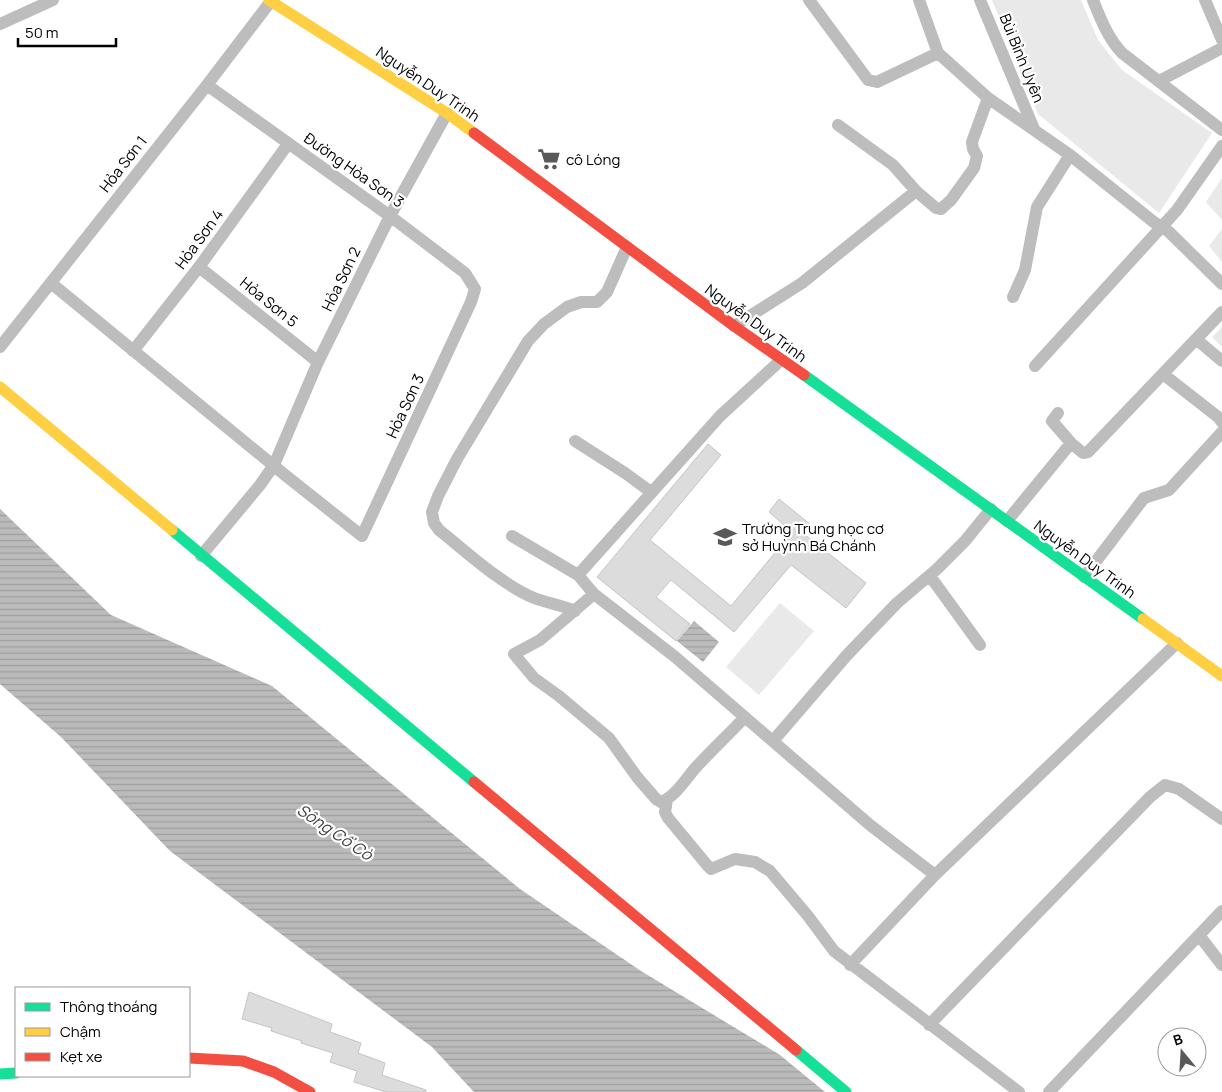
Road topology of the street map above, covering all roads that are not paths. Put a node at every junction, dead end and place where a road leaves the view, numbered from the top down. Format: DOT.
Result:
graph roads {
  1 [pos="53,0"];
  2 [pos="270,0"];
  3 [pos="809,0"];
  4 [pos="918,0"];
  5 [pos="980,0"];
  6 [pos="1093,0"];
  7 [pos="1205,0"];
  8 [pos="0,24"];
  9 [pos="1222,40"];
  10 [pos="1222,48"];
  11 [pos="938,53"];
  12 [pos="1159,81"];
  13 [pos="207,85"];
  14 [pos="988,98"];
  15 [pos="447,112"];
  16 [pos="838,125"];
  17 [pos="1034,129"];
  18 [pos="1222,130"];
  19 [pos="288,144"];
  20 [pos="1222,146"];
  21 [pos="1070,155"];
  22 [pos="916,191"];
  23 [pos="390,216"];
  24 [pos="1163,226"];
  25 [pos="627,247"];
  26 [pos="199,267"];
  27 [pos="51,283"];
  28 [pos="1222,284"];
  29 [pos="474,289"];
  30 [pos="1013,297"];
  31 [pos="1222,312"];
  32 [pos="734,326"];
  33 [pos="1196,339"];
  34 [pos="0,347"];
  35 [pos="133,351"];
  36 [pos="781,360"];
  37 [pos="1222,361"];
  38 [pos="318,362"];
  39 [pos="1035,366"];
  40 [pos="1163,374"];
  41 [pos="0,388"];
  42 [pos="1058,413"];
  43 [pos="1222,422"];
  44 [pos="1222,432"];
  45 [pos="575,441"];
  46 [pos="1071,443"];
  47 [pos="274,465"];
  48 [pos="652,492"];
  49 [pos="991,508"];
  50 [pos="1007,521"];
  51 [pos="512,536"];
  52 [pos="201,556"];
  53 [pos="578,575"];
  54 [pos="930,576"];
  55 [pos="1084,577"];
  56 [pos="594,594"];
  57 [pos="575,611"];
  58 [pos="1177,643"];
  59 [pos="980,645"];
  60 [pos="1222,676"];
  61 [pos="745,717"];
  62 [pos="773,741"];
  63 [pos="667,800"];
  64 [pos="1222,819"];
  65 [pos="934,875"];
  66 [pos="1222,911"];
  67 [pos="1199,934"];
  68 [pos="850,965"];
  69 [pos="1222,965"];
  70 [pos="929,1025"];
  71 [pos="190,1058"];
  72 [pos="15,1072"];
  73 [pos="0,1074"];
  74 [pos="310,1092"];
  75 [pos="846,1092"];
  76 [pos="1018,1092"];
  77 [pos="1049,1092"];
  1 -- 8 [label="street"];
  2 -- 13 [label="street, Hỏa Sơn 1"];
  2 -- 15 [label="street, Nguyễn Duy Trinh"];
  3 -- 11 [label="street"];
  4 -- 11 [label="street"];
  5 -- 17 [label="street, Bùi Bỉnh Uyên"];
  6 -- 12 [label="street"];
  7 -- 9 [label="street"];
  10 -- 12 [label="street"];
  11 -- 14 [label="street"];
  12 -- 18 [label="street"];
  13 -- 19 [label="street, Đường Hỏa Sơn 3"];
  13 -- 27 [label="street, Hỏa Sơn 1"];
  14 -- 17 [label="street"];
  14 -- 22 [label="street"];
  15 -- 23 [label="street, Hỏa Sơn 2"];
  15 -- 25 [label="street, Nguyễn Duy Trinh"];
  16 -- 22 [label="street"];
  17 -- 21 [label="street"];
  19 -- 23 [label="street, Đường Hỏa Sơn 3"];
  19 -- 26 [label="street, Hỏa Sơn 4"];
  20 -- 24 [label="street"];
  21 -- 24 [label="street"];
  21 -- 30 [label="street"];
  22 -- 32 [label="street"];
  23 -- 29 [label="street, Đường Hỏa Sơn 3"];
  23 -- 38 [label="street, Hỏa Sơn 2"];
  24 -- 28 [label="street"];
  24 -- 39 [label="street"];
  25 -- 32 [label="street, Nguyễn Duy Trinh"];
  25 -- 57 [label="street"];
  26 -- 35 [label="street, Hỏa Sơn 4"];
  26 -- 38 [label="street, Hỏa Sơn 5"];
  27 -- 34 [label="street, Hỏa Sơn 1"];
  27 -- 35 [label="street"];
  29 -- 47 [label="street, Hỏa Sơn 3"];
  31 -- 33 [label="street"];
  32 -- 36 [label="street, Nguyễn Duy Trinh"];
  33 -- 37 [label="street"];
  33 -- 40 [label="street"];
  35 -- 47 [label="street"];
  36 -- 48 [label="street"];
  36 -- 49 [label="street, Nguyễn Duy Trinh"];
  38 -- 47 [label="street, Hỏa Sơn 2"];
  40 -- 43 [label="street"];
  40 -- 46 [label="street"];
  41 -- 52 [label="street"];
  42 -- 46 [label="street"];
  44 -- 55 [label="street"];
  45 -- 48 [label="street"];
  46 -- 50 [label="street"];
  47 -- 52 [label="street, Hỏa Sơn 2"];
  48 -- 53 [label="street"];
  49 -- 50 [label="street, Nguyễn Duy Trinh"];
  49 -- 54 [label="street"];
  50 -- 55 [label="street, Nguyễn Duy Trinh"];
  51 -- 53 [label="street"];
  52 -- 75 [label="street"];
  53 -- 56 [label="street"];
  54 -- 59 [label="street"];
  54 -- 62 [label="street"];
  55 -- 58 [label="street, Nguyễn Duy Trinh"];
  56 -- 57 [label="street"];
  56 -- 61 [label="street"];
  57 -- 63 [label="street"];
  58 -- 60 [label="street, Nguyễn Duy Trinh"];
  58 -- 65 [label="street"];
  61 -- 62 [label="street"];
  61 -- 63 [label="street"];
  62 -- 65 [label="street"];
  63 -- 68 [label="street"];
  64 -- 70 [label="street"];
  65 -- 68 [label="street"];
  66 -- 67 [label="street"];
  67 -- 69 [label="street"];
  67 -- 77 [label="street"];
  68 -- 70 [label="street"];
  70 -- 76 [label="street"];
  71 -- 74 [label="street"];
  72 -- 73 [label="street"];
}
